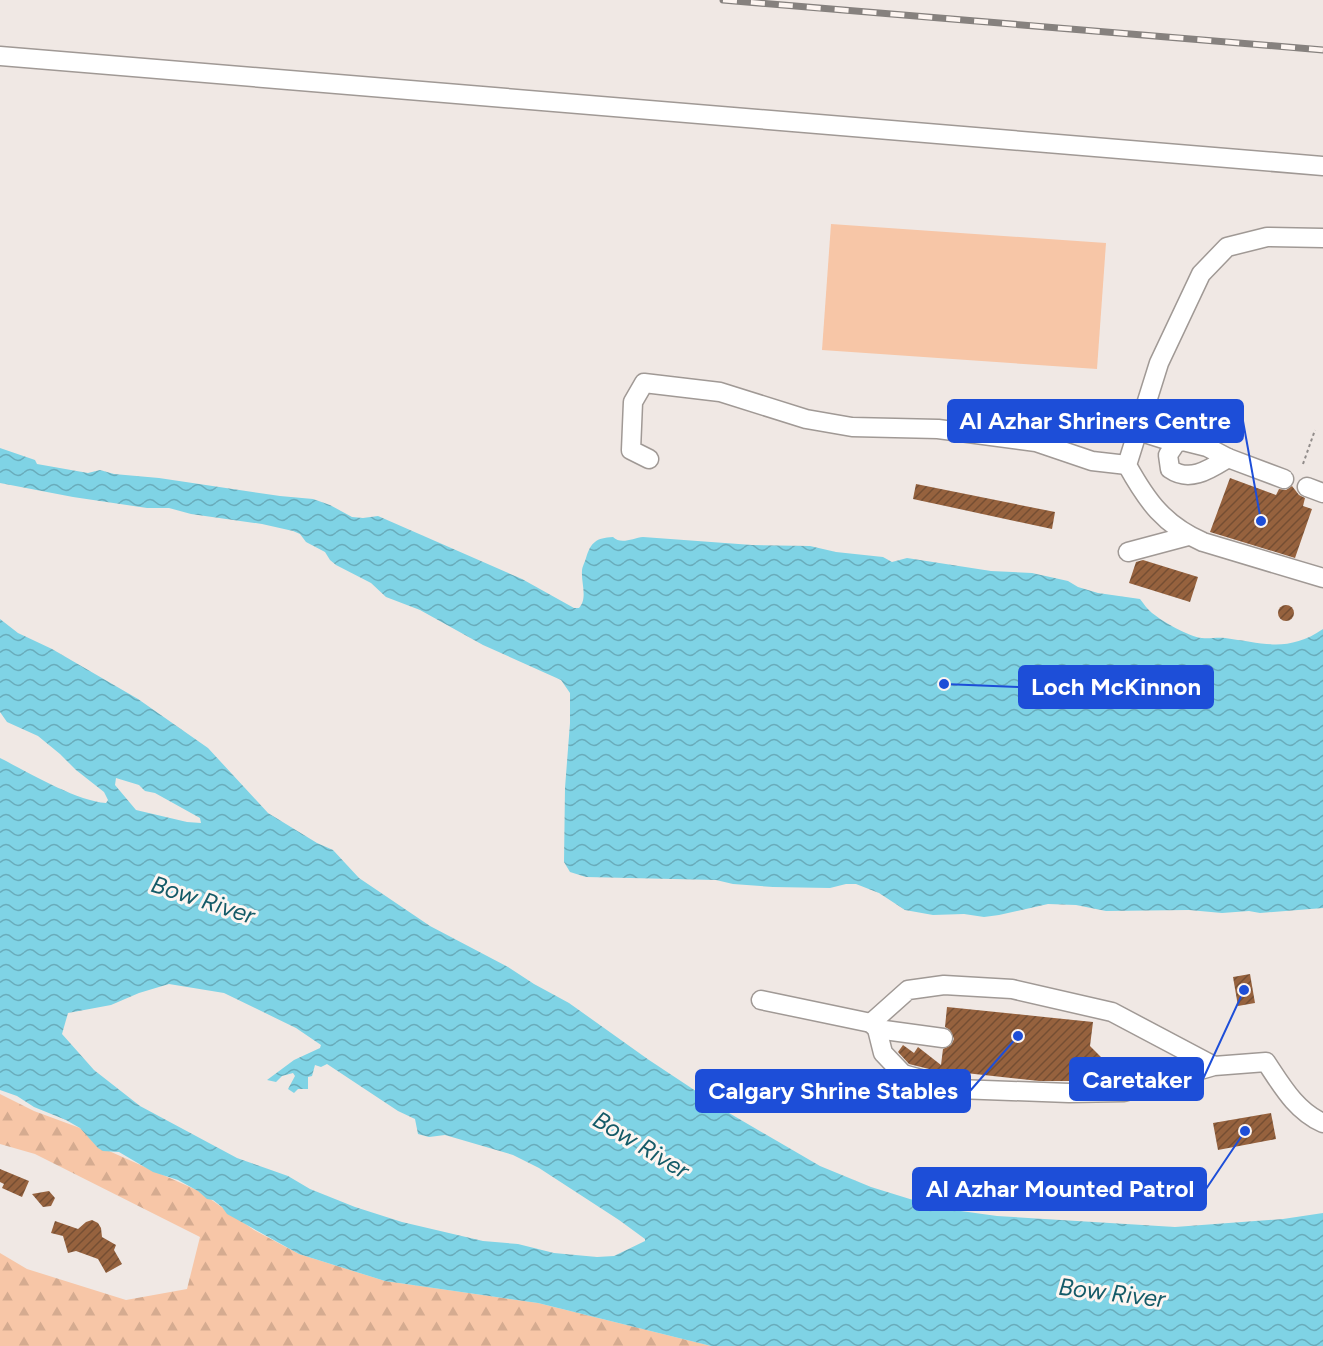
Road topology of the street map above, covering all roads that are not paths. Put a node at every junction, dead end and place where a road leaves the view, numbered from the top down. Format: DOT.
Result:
graph roads {
  1 [pos="0,56"];
  2 [pos="1323,166"];
  3 [pos="1323,238"];
  4 [pos="1138,431"];
  5 [pos="1176,443"];
  6 [pos="1228,458"];
  7 [pos="648,459"];
  8 [pos="1126,465"];
  9 [pos="1284,479"];
  10 [pos="1188,536"];
  11 [pos="1128,552"];
  12 [pos="1323,578"];
  13 [pos="761,1000"];
  14 [pos="874,1026"];
  15 [pos="943,1038"];
  16 [pos="1214,1065"];
  17 [pos="1323,1123"];
  1 -- 2 [label="lane"];
  3 -- 4 [label="lane"];
  4 -- 5 [label="lane"];
  4 -- 8 [label="lane"];
  5 -- 6 [label="lane"];
  5 -- 6 [label="lane"];
  6 -- 9 [label="lane"];
  7 -- 8 [label="lane"];
  8 -- 10 [label="lane"];
  10 -- 11 [label="lane"];
  10 -- 12 [label="lane"];
  13 -- 14 [label="lane"];
  14 -- 15 [label="lane"];
  14 -- 16 [label="lane"];
  14 -- 16 [label="lane"];
  16 -- 17 [label="lane"];
}
